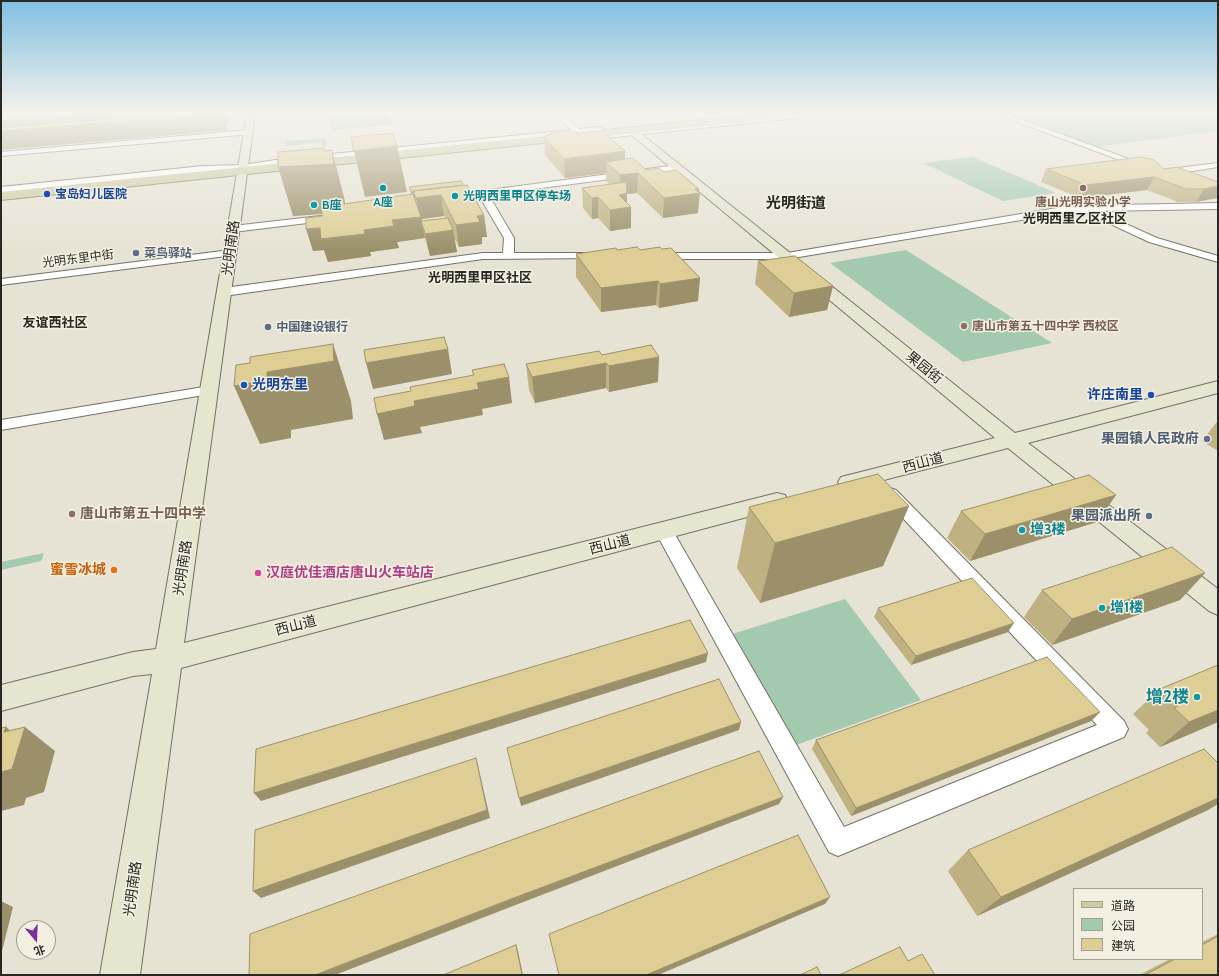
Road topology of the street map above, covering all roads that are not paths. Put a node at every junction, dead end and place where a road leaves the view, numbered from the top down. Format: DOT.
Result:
graph roads {
  1 [pos="245,160"];
  2 [pos="296,160"];
  3 [pos="342,160"];
  4 [pos="350,160"];
  5 [pos="667,160"];
  6 [pos="1125,160"];
  7 [pos="1218,165"];
  8 [pos="678,168"];
  9 [pos="243,170"];
  10 [pos="1162,172"];
  11 [pos="1183,180"];
  12 [pos="1,194"];
  13 [pos="1218,206"];
  14 [pos="1083,209"];
  15 [pos="336,217"];
  16 [pos="233,229"];
  17 [pos="230,253"];
  18 [pos="508,256"];
  19 [pos="611,256"];
  20 [pos="642,256"];
  21 [pos="787,256"];
  22 [pos="1218,259"];
  23 [pos="1,282"];
  24 [pos="224,292"];
  25 [pos="1218,387"];
  26 [pos="210,390"];
  27 [pos="1,425"];
  28 [pos="1012,440"];
  29 [pos="874,476"];
  30 [pos="829,488"];
  31 [pos="799,496"];
  32 [pos="664,531"];
  33 [pos="1218,604"];
  34 [pos="169,659"];
  35 [pos="1,698"];
  36 [pos="120,975"];
  1 -- 9 [label="street, 光明南路"];
  2 -- 9 [label="street"];
  3 -- 9 [label="main road"];
  4 -- 9 [label="main road"];
  5 -- 8 [label="street, 果园街"];
  6 -- 10 [label="street"];
  7 -- 10 [label="street"];
  8 -- 18 [label="street"];
  8 -- 21 [label="street, 果园街"];
  9 -- 12 [label="main road"];
  9 -- 16 [label="street, 光明南路"];
  10 -- 11 [label="street"];
  13 -- 14 [label="street"];
  14 -- 21 [label="street"];
  14 -- 22 [label="street"];
  15 -- 16 [label="street"];
  16 -- 17 [label="street, 光明南路"];
  17 -- 23 [label="street, 光明东里中街"];
  17 -- 24 [label="street, 光明南路"];
  18 -- 19 [label="street"];
  18 -- 24 [label="street"];
  20 -- 21 [label="street"];
  21 -- 28 [label="street, 果园街"];
  24 -- 26 [label="street, 光明南路"];
  25 -- 28 [label="street, 西山道"];
  26 -- 27 [label="street"];
  26 -- 34 [label="street, 光明南路"];
  28 -- 29 [label="street, 西山道"];
  28 -- 33 [label="street, 果园街"];
  29 -- 30 [label="street, 西山道"];
  29 -- 32 [label="street"];
  31 -- 32 [label="street, 西山道"];
  32 -- 34 [label="street, 西山道"];
  34 -- 35 [label="street, 西山道"];
  34 -- 36 [label="street, 光明南路"];
}
